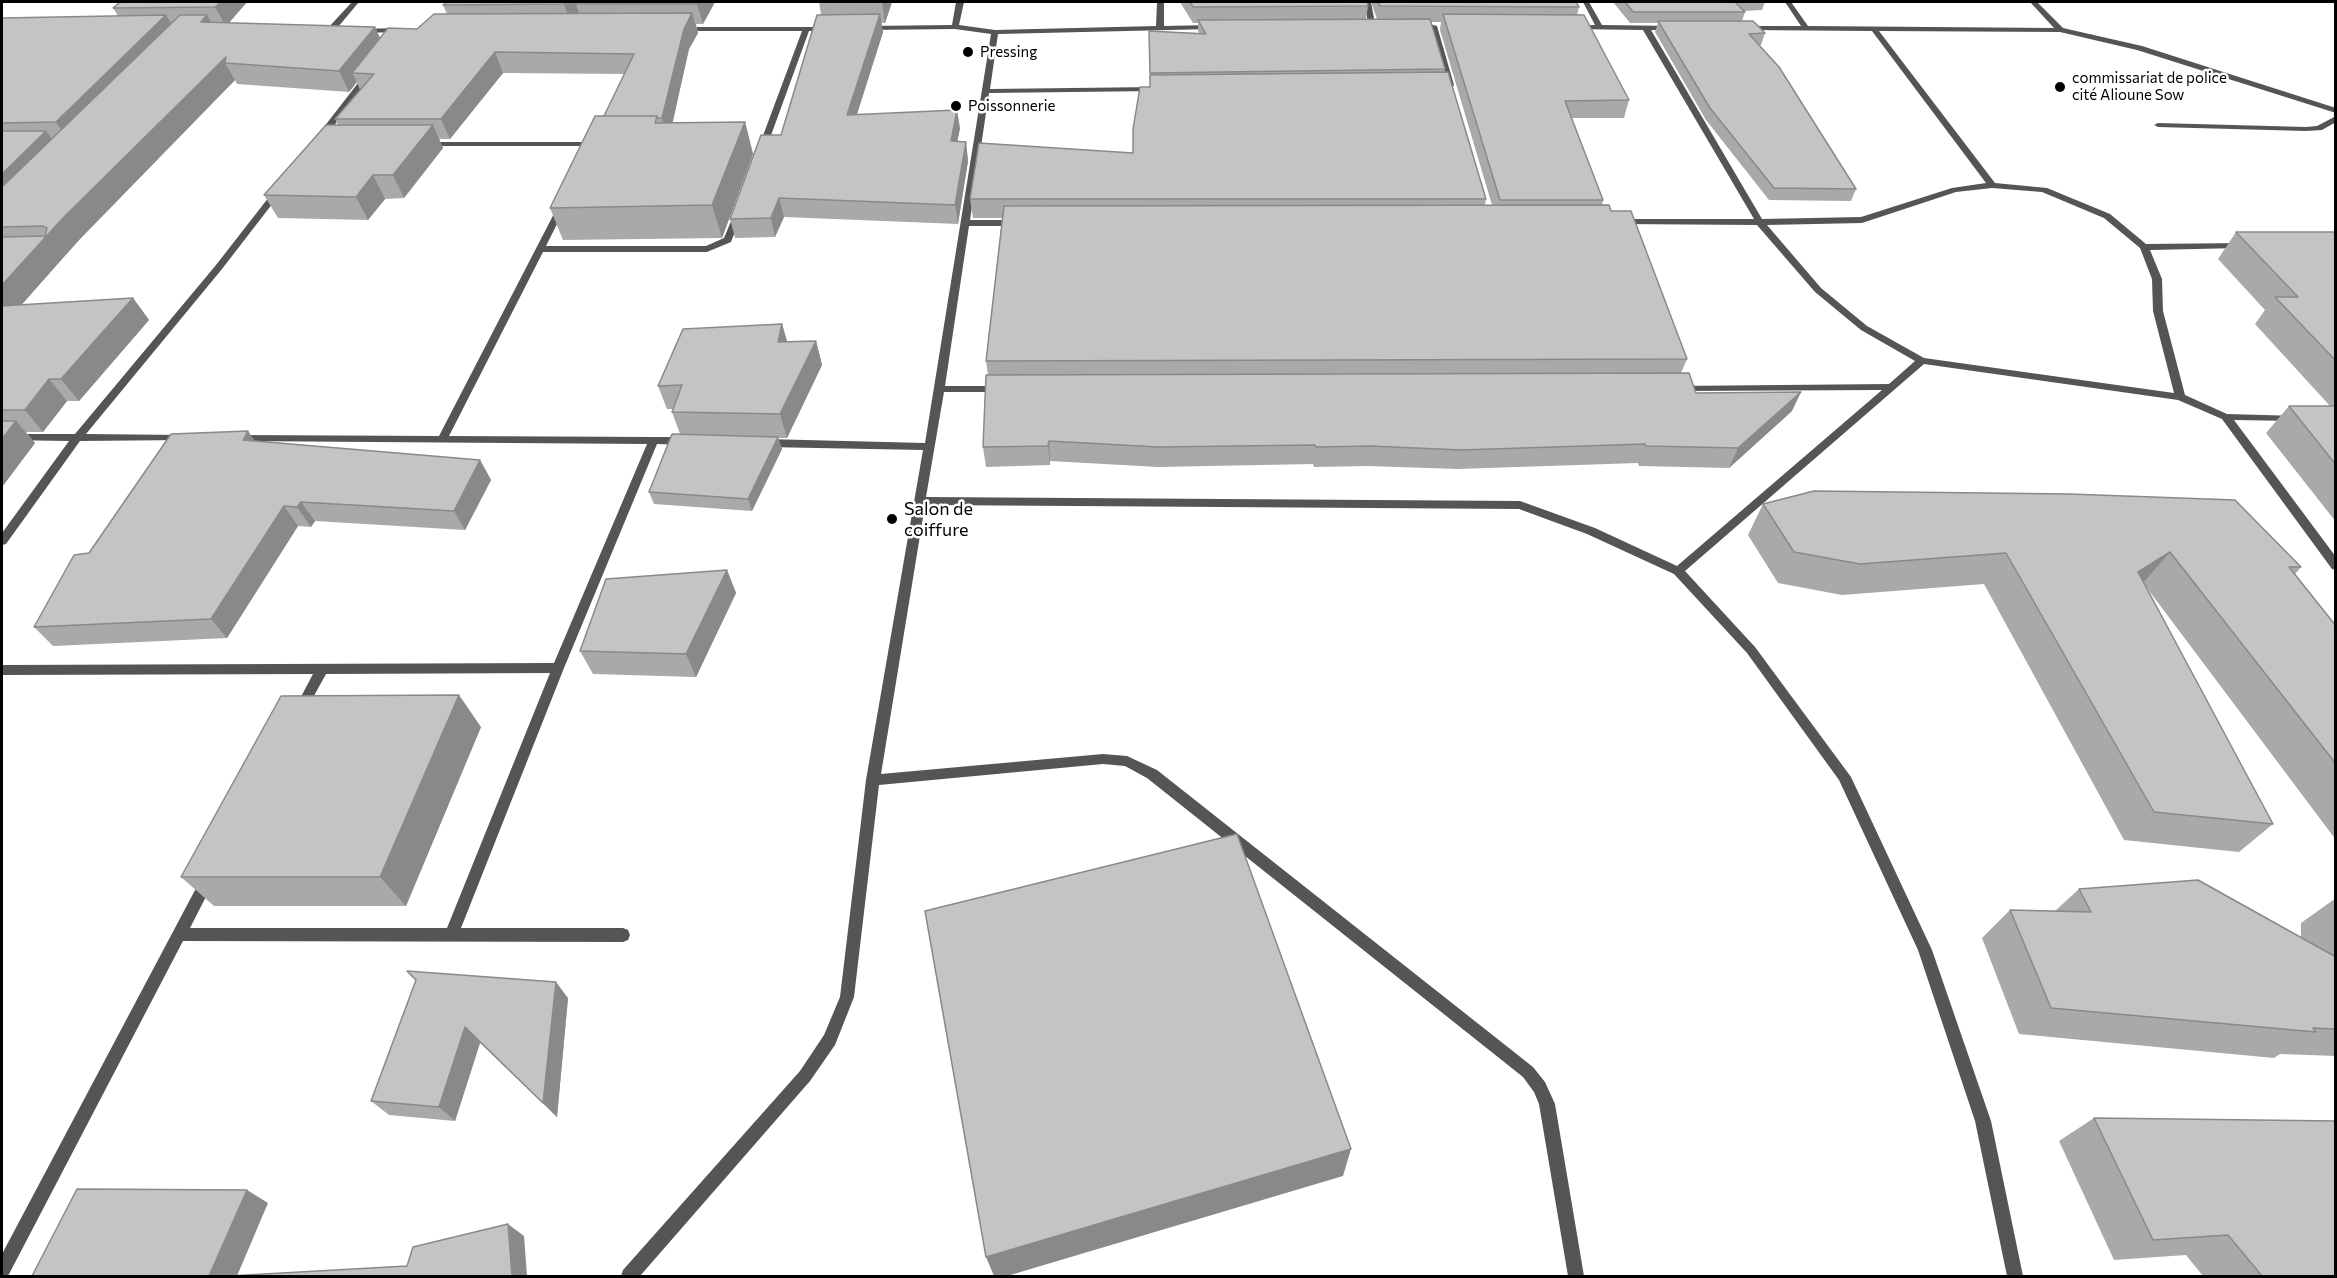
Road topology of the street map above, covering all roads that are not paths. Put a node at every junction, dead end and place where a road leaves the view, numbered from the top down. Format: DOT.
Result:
graph roads {
  1 [pos="355,2"];
  2 [pos="960,2"];
  3 [pos="1160,2"];
  4 [pos="1367,2"];
  5 [pos="1586,2"];
  6 [pos="1788,2"];
  7 [pos="2034,2"];
  8 [pos="1421,26"];
  9 [pos="1433,26"];
  10 [pos="1445,26"];
  11 [pos="955,27"];
  12 [pos="1160,27"];
  13 [pos="1219,27"];
  14 [pos="1361,27"];
  15 [pos="1373,27"];
  16 [pos="1385,27"];
  17 [pos="1564,27"];
  18 [pos="1806,27"];
  19 [pos="840,28"];
  20 [pos="863,28"];
  21 [pos="1600,28"];
  22 [pos="1646,28"];
  23 [pos="1680,28"];
  24 [pos="1737,28"];
  25 [pos="1874,28"];
  26 [pos="666,29"];
  27 [pos="806,29"];
  28 [pos="2060,30"];
  29 [pos="318,31"];
  30 [pos="330,31"];
  31 [pos="340,31"];
  32 [pos="351,31"];
  33 [pos="995,32"];
  34 [pos="397,39"];
  35 [pos="376,66"];
  36 [pos="1438,85"];
  37 [pos="1450,85"];
  38 [pos="1164,88"];
  39 [pos="986,91"];
  40 [pos="1454,96"];
  41 [pos="2336,111"];
  42 [pos="2336,118"];
  43 [pos="2158,125"];
  44 [pos="753,143"];
  45 [pos="765,143"];
  46 [pos="327,144"];
  47 [pos="420,144"];
  48 [pos="594,144"];
  49 [pos="606,144"];
  50 [pos="589,154"];
  51 [pos="758,161"];
  52 [pos="286,182"];
  53 [pos="1992,185"];
  54 [pos="567,196"];
  55 [pos="740,210"];
  56 [pos="1607,222"];
  57 [pos="1760,222"];
  58 [pos="966,223"];
  59 [pos="1025,223"];
  60 [pos="2252,245"];
  61 [pos="2144,247"];
  62 [pos="539,249"];
  63 [pos="1922,361"];
  64 [pos="1892,387"];
  65 [pos="1666,388"];
  66 [pos="939,389"];
  67 [pos="1010,389"];
  68 [pos="2181,397"];
  69 [pos="2226,417"];
  70 [pos="2303,418"];
  71 [pos="2,437"];
  72 [pos="77,438"];
  73 [pos="195,438"];
  74 [pos="230,438"];
  75 [pos="443,438"];
  76 [pos="654,440"];
  77 [pos="690,441"];
  78 [pos="750,442"];
  79 [pos="929,447"];
  80 [pos="920,501"];
  81 [pos="2,541"];
  82 [pos="2336,566"];
  83 [pos="1678,571"];
  84 [pos="558,668"];
  85 [pos="322,669"];
  86 [pos="2,670"];
  87 [pos="294,720"];
  88 [pos="873,780"];
  89 [pos="212,873"];
  90 [pos="178,934"];
  91 [pos="452,934"];
  92 [pos="623,935"];
  93 [pos="2,1270"];
  94 [pos="631,1276"];
  95 [pos="1576,1276"];
  96 [pos="2015,1276"];
  1 -- 30 [label="street"];
  2 -- 11 [label="street"];
  3 -- 12 [label="street"];
  4 -- 15 [label="street"];
  5 -- 21 [label="street"];
  6 -- 18 [label="street"];
  7 -- 28 [label="street"];
  8 -- 9 [label="street"];
  9 -- 10 [label="street"];
  9 -- 37 [label="street"];
  11 -- 20 [label="street"];
  11 -- 33 [label="street"];
  12 -- 13 [label="street"];
  12 -- 33 [label="street"];
  14 -- 15 [label="street"];
  15 -- 16 [label="street"];
  17 -- 21 [label="street"];
  18 -- 24 [label="street"];
  18 -- 25 [label="street"];
  19 -- 27 [label="street"];
  21 -- 22 [label="street"];
  22 -- 23 [label="street"];
  22 -- 57 [label="street"];
  25 -- 28 [label="street"];
  25 -- 53 [label="street"];
  26 -- 27 [label="street"];
  27 -- 45 [label="street"];
  28 -- 41 [label="street"];
  29 -- 30 [label="street"];
  30 -- 31 [label="street"];
  32 -- 34 [label="street"];
  33 -- 39 [label="street"];
  35 -- 46 [label="street"];
  36 -- 37 [label="street"];
  37 -- 40 [label="street"];
  38 -- 39 [label="street"];
  39 -- 58 [label="street"];
  42 -- 43 [label="street"];
  44 -- 45 [label="street"];
  45 -- 51 [label="street"];
  47 -- 48 [label="street"];
  48 -- 49 [label="street"];
  48 -- 50 [label="street"];
  52 -- 72 [label="street"];
  53 -- 57 [label="street"];
  53 -- 61 [label="street"];
  54 -- 62 [label="street"];
  55 -- 62 [label="street"];
  56 -- 57 [label="street"];
  57 -- 63 [label="street"];
  58 -- 59 [label="street"];
  58 -- 66 [label="street"];
  60 -- 61 [label="street"];
  61 -- 68 [label="street"];
  62 -- 75 [label="street"];
  63 -- 64 [label="street"];
  63 -- 68 [label="street"];
  64 -- 65 [label="street"];
  64 -- 83 [label="street"];
  66 -- 67 [label="street"];
  66 -- 79 [label="street"];
  68 -- 69 [label="street"];
  69 -- 70 [label="street"];
  69 -- 82 [label="street"];
  71 -- 72 [label="street"];
  72 -- 73 [label="street"];
  72 -- 81 [label="street"];
  74 -- 75 [label="street"];
  75 -- 76 [label="street"];
  76 -- 77 [label="street"];
  76 -- 84 [label="street"];
  78 -- 79 [label="street"];
  79 -- 80 [label="street"];
  80 -- 83 [label="street"];
  80 -- 88 [label="street"];
  83 -- 96 [label="street"];
  84 -- 85 [label="street"];
  84 -- 91 [label="street"];
  85 -- 86 [label="street"];
  85 -- 87 [label="street"];
  88 -- 94 [label="street"];
  88 -- 95 [label="street"];
  89 -- 90 [label="street"];
  90 -- 91 [label="street"];
  90 -- 93 [label="street"];
  91 -- 92 [label="street"];
}
